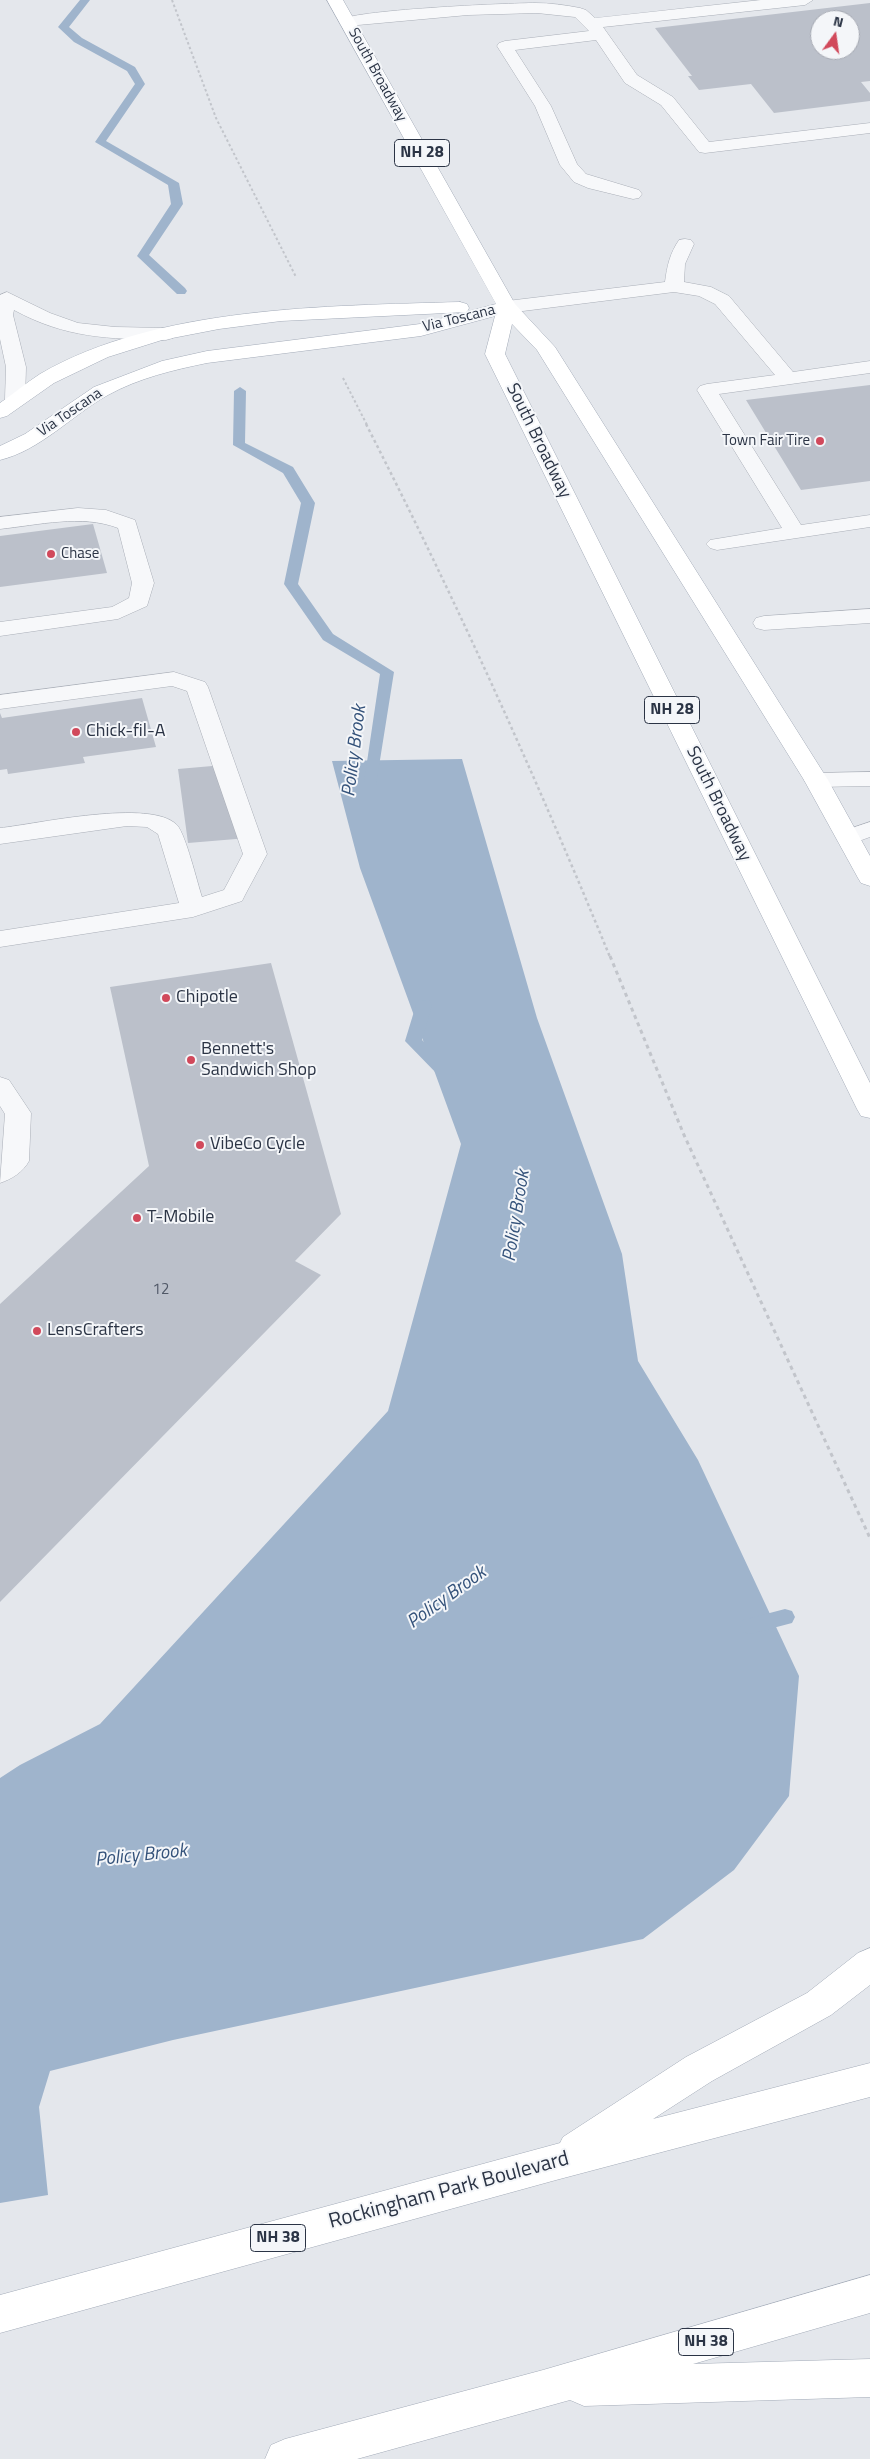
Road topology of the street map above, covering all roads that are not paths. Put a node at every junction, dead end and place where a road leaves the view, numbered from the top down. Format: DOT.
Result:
graph roads {
  1 [pos="335,0"];
  2 [pos="805,0"];
  3 [pos="347,21"];
  4 [pos="595,29"];
  5 [pos="870,128"];
  6 [pos="633,194"];
  7 [pos="685,244"];
  8 [pos="674,286"];
  9 [pos="3,292"];
  10 [pos="507,307"];
  11 [pos="166,334"];
  12 [pos="870,367"];
  13 [pos="788,378"];
  14 [pos="15,399"];
  15 [pos="0,412"];
  16 [pos="0,454"];
  17 [pos="870,521"];
  18 [pos="0,523"];
  19 [pos="795,533"];
  20 [pos="717,544"];
  21 [pos="870,616"];
  22 [pos="764,623"];
  23 [pos="0,629"];
  24 [pos="0,702"];
  25 [pos="870,779"];
  26 [pos="816,780"];
  27 [pos="870,829"];
  28 [pos="0,836"];
  29 [pos="848,837"];
  30 [pos="870,878"];
  31 [pos="193,909"];
  32 [pos="0,939"];
  33 [pos="0,1086"];
  34 [pos="870,1109"];
  35 [pos="0,1173"];
  36 [pos="870,1964"];
  37 [pos="870,2080"];
  38 [pos="556,2162"];
  39 [pos="870,2294"];
  40 [pos="0,2314"];
  41 [pos="870,2378"];
  42 [pos="542,2389"];
  43 [pos="285,2459"];
  1 -- 3 [label="main road, South Broadway / NH 28"];
  2 -- 4 [label="lane"];
  3 -- 4 [label="lane"];
  3 -- 10 [label="main road, South Broadway / NH 28"];
  4 -- 5 [label="lane"];
  4 -- 6 [label="lane"];
  7 -- 8 [label="lane"];
  8 -- 10 [label="lane"];
  8 -- 13 [label="lane"];
  9 -- 11 [label="lane"];
  9 -- 14 [label="lane"];
  10 -- 11 [label="main road, Via Toscana"];
  10 -- 16 [label="main road, Via Toscana"];
  10 -- 26 [label="main road, South Broadway / NH 28"];
  10 -- 34 [label="main road, South Broadway / NH 28"];
  11 -- 14 [label="main road, Via Toscana"];
  12 -- 13 [label="lane"];
  13 -- 19 [label="lane"];
  14 -- 15 [label="main road, Via Toscana"];
  17 -- 19 [label="lane"];
  18 -- 23 [label="lane"];
  19 -- 20 [label="lane"];
  21 -- 22 [label="lane"];
  24 -- 31 [label="lane"];
  25 -- 26 [label="lane"];
  26 -- 29 [label="main road, South Broadway / NH 28"];
  27 -- 29 [label="lane"];
  28 -- 31 [label="lane"];
  29 -- 30 [label="main road, South Broadway / NH 28"];
  31 -- 32 [label="lane"];
  33 -- 35 [label="lane"];
  36 -- 38 [label="main road"];
  37 -- 38 [label="main road, Rockingham Park Boulevard / NH 38"];
  38 -- 40 [label="main road, Rockingham Park Boulevard / NH 38"];
  39 -- 42 [label="main road, NH 38"];
  41 -- 42 [label="main road"];
  42 -- 43 [label="main road, NH 38"];
}
